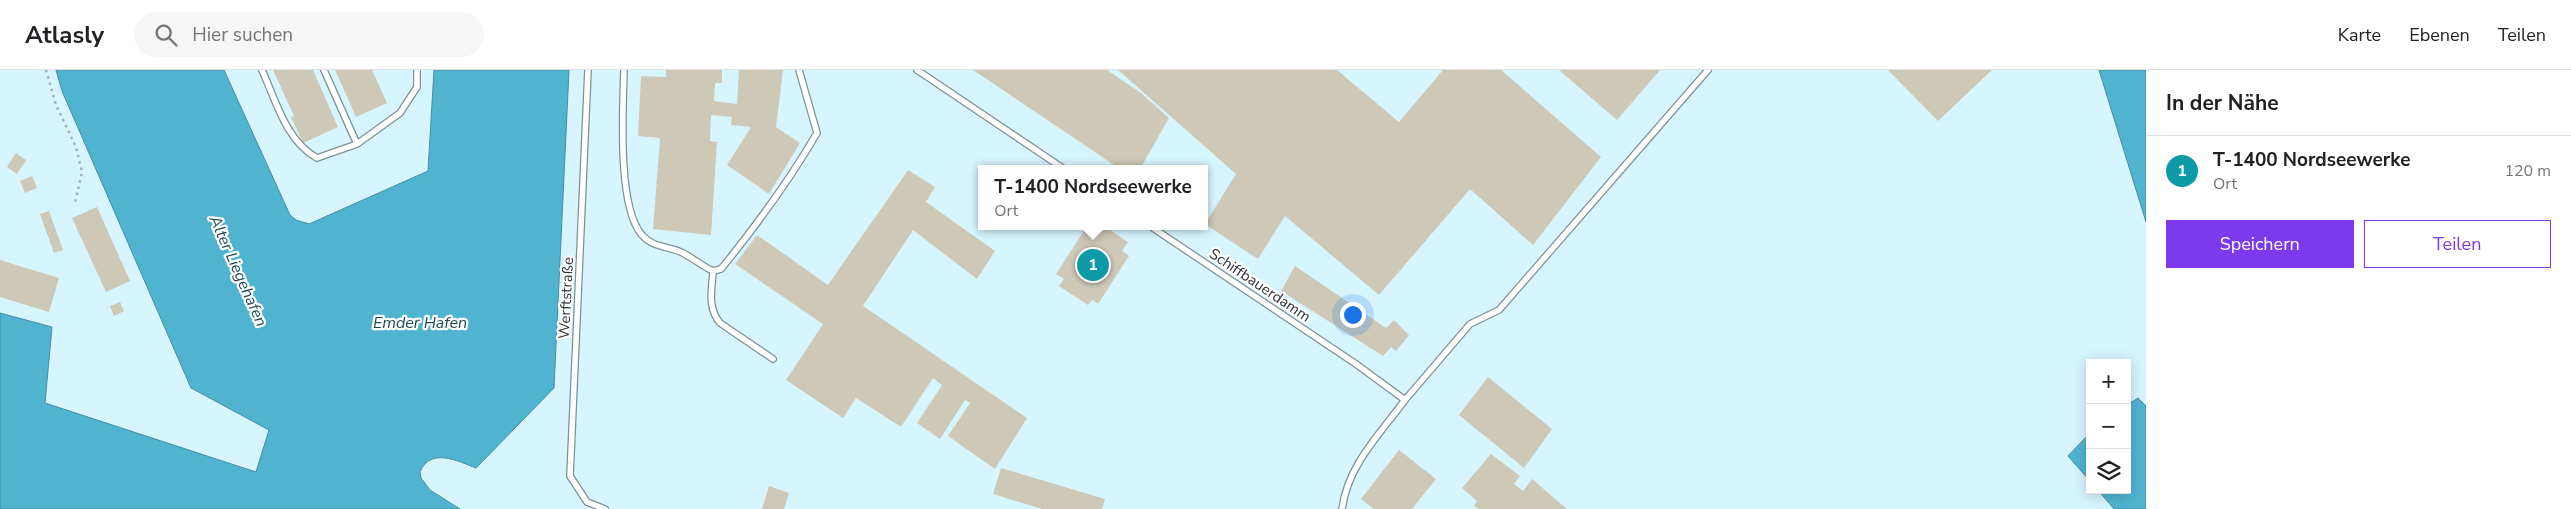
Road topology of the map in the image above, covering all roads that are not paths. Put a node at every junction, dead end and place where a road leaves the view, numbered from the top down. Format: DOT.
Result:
graph roads {
  1 [pos="262,70"];
  2 [pos="324,70"];
  3 [pos="417,70"];
  4 [pos="588,70"];
  5 [pos="624,70"];
  6 [pos="799,70"];
  7 [pos="917,70"];
  8 [pos="1708,70"];
  9 [pos="357,144"];
  10 [pos="1058,165"];
  11 [pos="1156,230"];
  12 [pos="713,271"];
  13 [pos="773,359"];
  14 [pos="1405,400"];
  15 [pos="605,509"];
  16 [pos="1342,509"];
  1 -- 9 [label="lane"];
  2 -- 9 [label="lane"];
  3 -- 9 [label="lane"];
  4 -- 15 [label="lane, Werftstraße"];
  5 -- 12 [label="lane"];
  6 -- 12 [label="lane"];
  7 -- 10 [label="lane"];
  8 -- 14 [label="lane"];
  11 -- 14 [label="lane, Schiffbauerdamm"];
  12 -- 13 [label="lane"];
  14 -- 16 [label="lane"];
}
